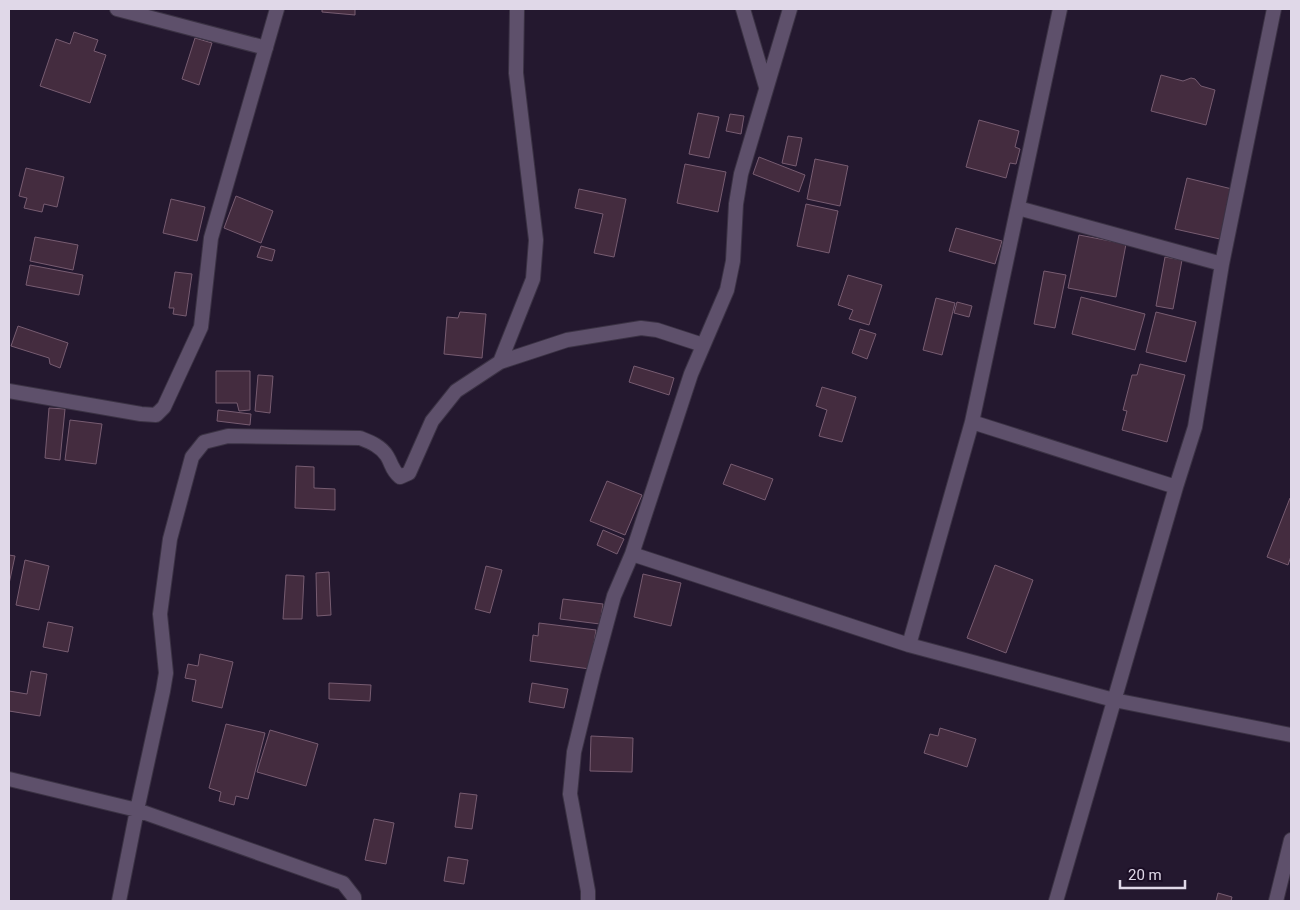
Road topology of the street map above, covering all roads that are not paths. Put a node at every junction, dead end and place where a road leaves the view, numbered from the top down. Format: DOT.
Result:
graph roads {
  1 [pos="117,9"];
  2 [pos="277,9"];
  3 [pos="517,9"];
  4 [pos="743,9"];
  5 [pos="790,9"];
  6 [pos="1060,9"];
  7 [pos="1274,9"];
  8 [pos="266,48"];
  9 [pos="766,88"];
  10 [pos="1018,208"];
  11 [pos="1222,264"];
  12 [pos="703,345"];
  13 [pos="500,362"];
  14 [pos="9,391"];
  15 [pos="972,422"];
  16 [pos="1176,487"];
  17 [pos="632,554"];
  18 [pos="909,645"];
  19 [pos="1114,700"];
  20 [pos="1291,735"];
  21 [pos="9,779"];
  22 [pos="137,810"];
  23 [pos="1291,840"];
  24 [pos="119,901"];
  25 [pos="354,901"];
  26 [pos="588,901"];
  27 [pos="1056,901"];
  28 [pos="1276,901"];
  1 -- 8 [label="street"];
  2 -- 8 [label="street"];
  3 -- 13 [label="street"];
  4 -- 9 [label="street"];
  5 -- 9 [label="street"];
  6 -- 10 [label="street"];
  7 -- 11 [label="street"];
  8 -- 14 [label="street"];
  9 -- 12 [label="street"];
  10 -- 11 [label="street"];
  10 -- 15 [label="street"];
  11 -- 16 [label="street"];
  12 -- 13 [label="street"];
  12 -- 17 [label="street"];
  13 -- 22 [label="street"];
  15 -- 16 [label="street"];
  15 -- 18 [label="street"];
  16 -- 19 [label="street"];
  17 -- 18 [label="street"];
  17 -- 26 [label="street"];
  18 -- 19 [label="street"];
  19 -- 20 [label="street"];
  19 -- 27 [label="street"];
  21 -- 22 [label="street"];
  22 -- 24 [label="street"];
  22 -- 25 [label="street"];
  23 -- 28 [label="street"];
}
